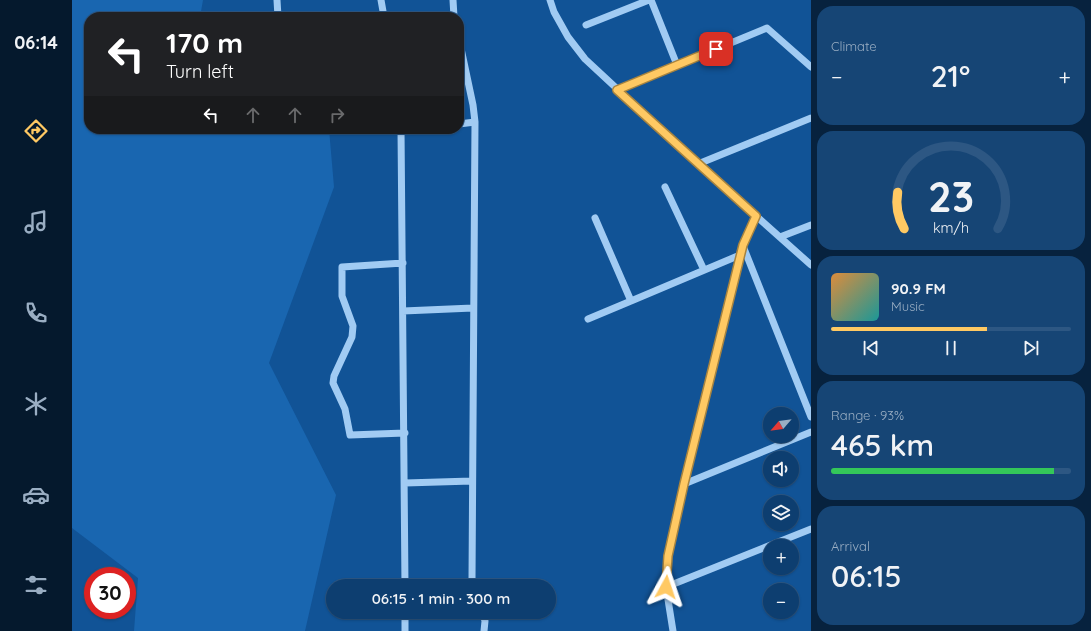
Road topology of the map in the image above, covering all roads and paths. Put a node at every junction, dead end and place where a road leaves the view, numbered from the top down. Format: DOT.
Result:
graph roads {
  1 [pos="277,0"];
  2 [pos="381,0"];
  3 [pos="453,0"];
  4 [pos="550,0"];
  5 [pos="650,0"];
  6 [pos="278,12"];
  7 [pos="383,12"];
  8 [pos="454,12"];
  9 [pos="586,25"];
  10 [pos="464,62"];
  11 [pos="677,66"];
  12 [pos="811,67"];
  13 [pos="617,90"];
  14 [pos="811,118"];
  15 [pos="475,122"];
  16 [pos="464,123"];
  17 [pos="401,134"];
  18 [pos="698,164"];
  19 [pos="665,187"];
  20 [pos="756,216"];
  21 [pos="594,218"];
  22 [pos="811,225"];
  23 [pos="780,237"];
  24 [pos="743,245"];
  25 [pos="740,255"];
  26 [pos="403,263"];
  27 [pos="811,265"];
  28 [pos="704,270"];
  29 [pos="631,301"];
  30 [pos="473,308"];
  31 [pos="403,311"];
  32 [pos="588,319"];
  33 [pos="811,417"];
  34 [pos="811,432"];
  35 [pos="405,433"];
  36 [pos="472,481"];
  37 [pos="405,483"];
  38 [pos="684,484"];
  39 [pos="811,529"];
  40 [pos="405,579"];
  41 [pos="472,579"];
  42 [pos="666,587"];
  43 [pos="405,619"];
  44 [pos="484,619"];
  45 [pos="405,631"];
  46 [pos="484,631"];
  47 [pos="673,631"];
  1 -- 6 [label="street"];
  2 -- 7 [label="street"];
  3 -- 8 [label="street"];
  4 -- 13 [label="street"];
  5 -- 9 [label="street"];
  5 -- 11 [label="street"];
  10 -- 15 [label="street"];
  11 -- 12 [label="street"];
  11 -- 13 [label="street"];
  13 -- 18 [label="street"];
  14 -- 18 [label="street"];
  15 -- 16 [label="street"];
  15 -- 30 [label="street"];
  17 -- 26 [label="street"];
  18 -- 20 [label="street"];
  19 -- 28 [label="street"];
  20 -- 23 [label="street"];
  20 -- 24 [label="street"];
  21 -- 29 [label="street"];
  22 -- 23 [label="street"];
  23 -- 27 [label="street"];
  24 -- 25 [label="street"];
  24 -- 33 [label="street"];
  25 -- 28 [label="street"];
  25 -- 38 [label="street"];
  26 -- 31 [label="street"];
  26 -- 35 [label="street"];
  28 -- 29 [label="street"];
  29 -- 32 [label="street"];
  30 -- 31 [label="street"];
  30 -- 36 [label="street"];
  31 -- 35 [label="street"];
  34 -- 38 [label="street"];
  35 -- 37 [label="street"];
  36 -- 37 [label="street"];
  36 -- 41 [label="street"];
  37 -- 40 [label="street"];
  38 -- 42 [label="street"];
  39 -- 42 [label="street"];
  42 -- 47 [label="street"];
  43 -- 45 [label="street"];
  44 -- 46 [label="street"];
}
